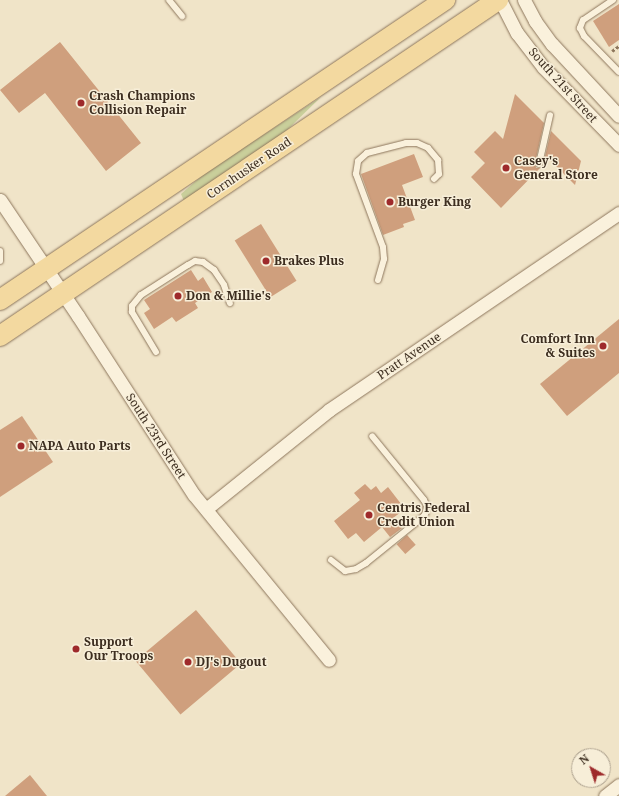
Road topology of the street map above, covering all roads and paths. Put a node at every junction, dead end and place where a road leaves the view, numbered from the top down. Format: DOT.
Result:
graph roads {
  1 [pos="169,0"];
  2 [pos="445,0"];
  3 [pos="499,0"];
  4 [pos="524,0"];
  5 [pos="613,0"];
  6 [pos="182,16"];
  7 [pos="619,72"];
  8 [pos="550,115"];
  9 [pos="619,116"];
  10 [pos="619,145"];
  11 [pos="539,164"];
  12 [pos="434,179"];
  13 [pos="0,200"];
  14 [pos="619,214"];
  15 [pos="0,251"];
  16 [pos="0,261"];
  17 [pos="46,268"];
  18 [pos="378,280"];
  19 [pos="63,294"];
  20 [pos="0,300"];
  21 [pos="230,303"];
  22 [pos="0,336"];
  23 [pos="156,352"];
  24 [pos="372,436"];
  25 [pos="206,509"];
  26 [pos="331,560"];
  27 [pos="330,660"];
  28 [pos="619,785"];
  29 [pos="605,796"];
  1 -- 6 [label="lane"];
  2 -- 17 [label="main road"];
  3 -- 10 [label="street, South 21st Street"];
  3 -- 19 [label="main road, Cornhusker Road"];
  4 -- 9 [label="street, South 21st Street"];
  5 -- 7 [label="lane"];
  8 -- 11 [label="lane"];
  12 -- 18 [label="lane"];
  13 -- 17 [label="street, South 23rd Street"];
  14 -- 25 [label="street, Pratt Avenue"];
  15 -- 16 [label="lane"];
  17 -- 19 [label="street, South 23rd Street"];
  17 -- 20 [label="main road"];
  19 -- 22 [label="main road, Cornhusker Road"];
  19 -- 25 [label="street, South 23rd Street"];
  21 -- 23 [label="lane"];
  24 -- 26 [label="lane"];
  25 -- 27 [label="street, South 23rd Street"];
  28 -- 29 [label="street"];
}
